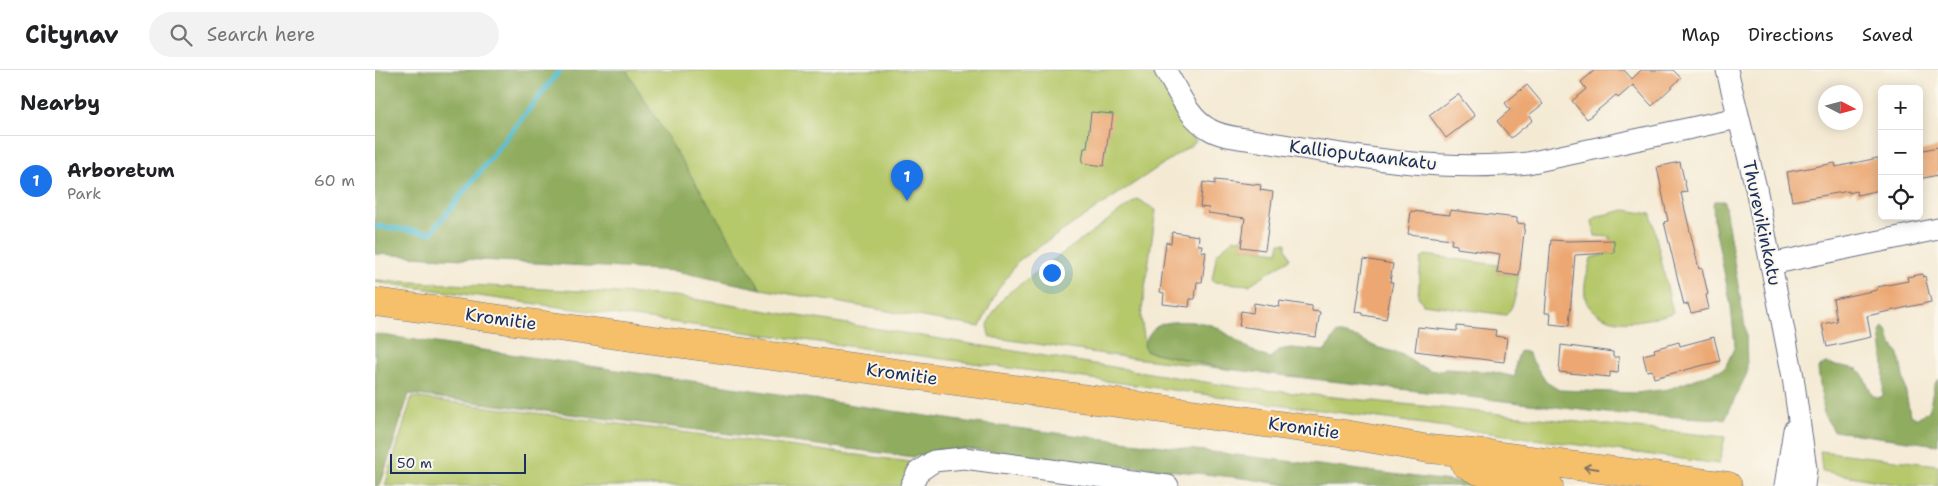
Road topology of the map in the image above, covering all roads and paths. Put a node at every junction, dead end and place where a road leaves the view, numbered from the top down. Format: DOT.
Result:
graph roads {
  1 [pos="1727,70"];
  2 [pos="1173,73"];
  3 [pos="1738,118"];
  4 [pos="1938,229"];
  5 [pos="1771,264"];
  6 [pos="375,302"];
  7 [pos="1793,377"];
  8 [pos="1429,449"];
  9 [pos="911,486"];
  10 [pos="1167,486"];
  11 [pos="1549,486"];
  12 [pos="1728,486"];
  13 [pos="1785,486"];
  14 [pos="1804,486"];
  1 -- 3 [label="street, Thurevikinkatu"];
  2 -- 3 [label="street, Kallioputaankatu"];
  3 -- 5 [label="street, Thurevikinkatu"];
  4 -- 5 [label="street"];
  5 -- 7 [label="street, Thurevikinkatu"];
  6 -- 8 [label="main road, Kromitie"];
  7 -- 13 [label="street, Thurevikinkatu"];
  7 -- 14 [label="street, Thurevikinkatu"];
  8 -- 11 [label="main road, Kromitie"];
  12 -- 8 [label="main road, Kromitie, one-way"];
  9 -- 10 [label="street"];
}
